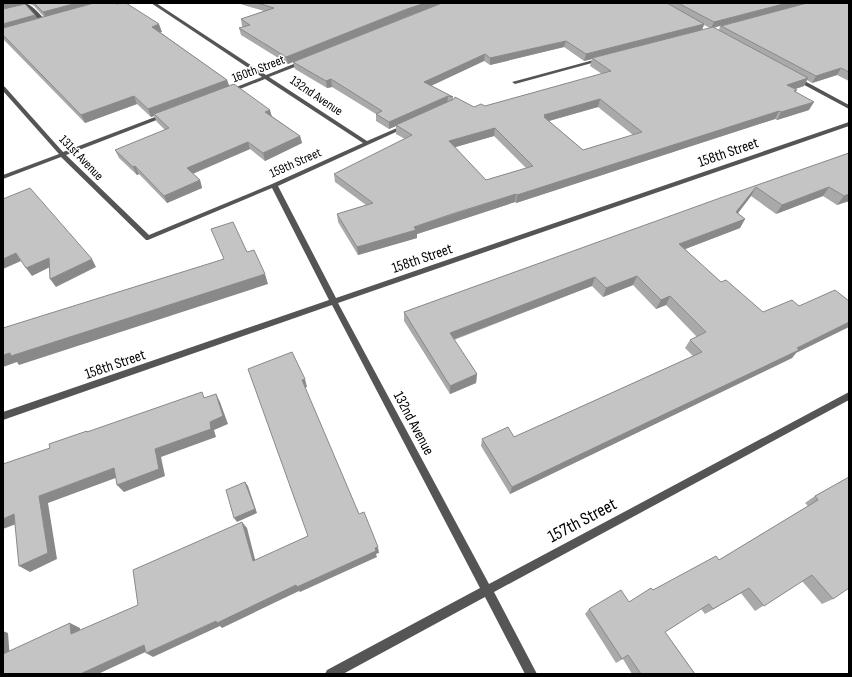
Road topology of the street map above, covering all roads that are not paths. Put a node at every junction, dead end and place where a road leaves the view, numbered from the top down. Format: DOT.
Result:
graph roads {
  1 [pos="25,3"];
  2 [pos="153,3"];
  3 [pos="31,8"];
  4 [pos="3,15"];
  5 [pos="53,20"];
  6 [pos="45,23"];
  7 [pos="38,25"];
  8 [pos="606,58"];
  9 [pos="310,59"];
  10 [pos="789,74"];
  11 [pos="266,77"];
  12 [pos="515,82"];
  13 [pos="3,88"];
  14 [pos="220,95"];
  15 [pos="849,107"];
  16 [pos="169,114"];
  17 [pos="415,122"];
  18 [pos="849,124"];
  19 [pos="366,143"];
  20 [pos="62,154"];
  21 [pos="3,177"];
  22 [pos="274,185"];
  23 [pos="148,238"];
  24 [pos="334,302"];
  25 [pos="849,396"];
  26 [pos="3,416"];
  27 [pos="486,591"];
  28 [pos="331,674"];
  29 [pos="531,674"];
  1 -- 3 [label="street"];
  2 -- 11 [label="street, 132nd Avenue"];
  3 -- 4 [label="street"];
  3 -- 6 [label="street"];
  5 -- 6 [label="street"];
  6 -- 7 [label="street"];
  8 -- 12 [label="street"];
  9 -- 11 [label="street, 160th Street"];
  10 -- 15 [label="street"];
  11 -- 14 [label="street, 160th Street"];
  11 -- 19 [label="street, 132nd Avenue"];
  13 -- 20 [label="street, 131st Avenue"];
  16 -- 20 [label="street"];
  17 -- 19 [label="street, 159th Street"];
  18 -- 24 [label="street, 158th Street"];
  19 -- 22 [label="street, 159th Street"];
  20 -- 21 [label="street"];
  20 -- 23 [label="street, 131st Avenue"];
  22 -- 23 [label="street, 159th Street"];
  22 -- 24 [label="street, 132nd Avenue"];
  24 -- 26 [label="street, 158th Street"];
  24 -- 27 [label="street, 132nd Avenue"];
  25 -- 27 [label="street, 157th Street"];
  27 -- 28 [label="street, 157th Street"];
  27 -- 29 [label="street, 132nd Avenue"];
}
